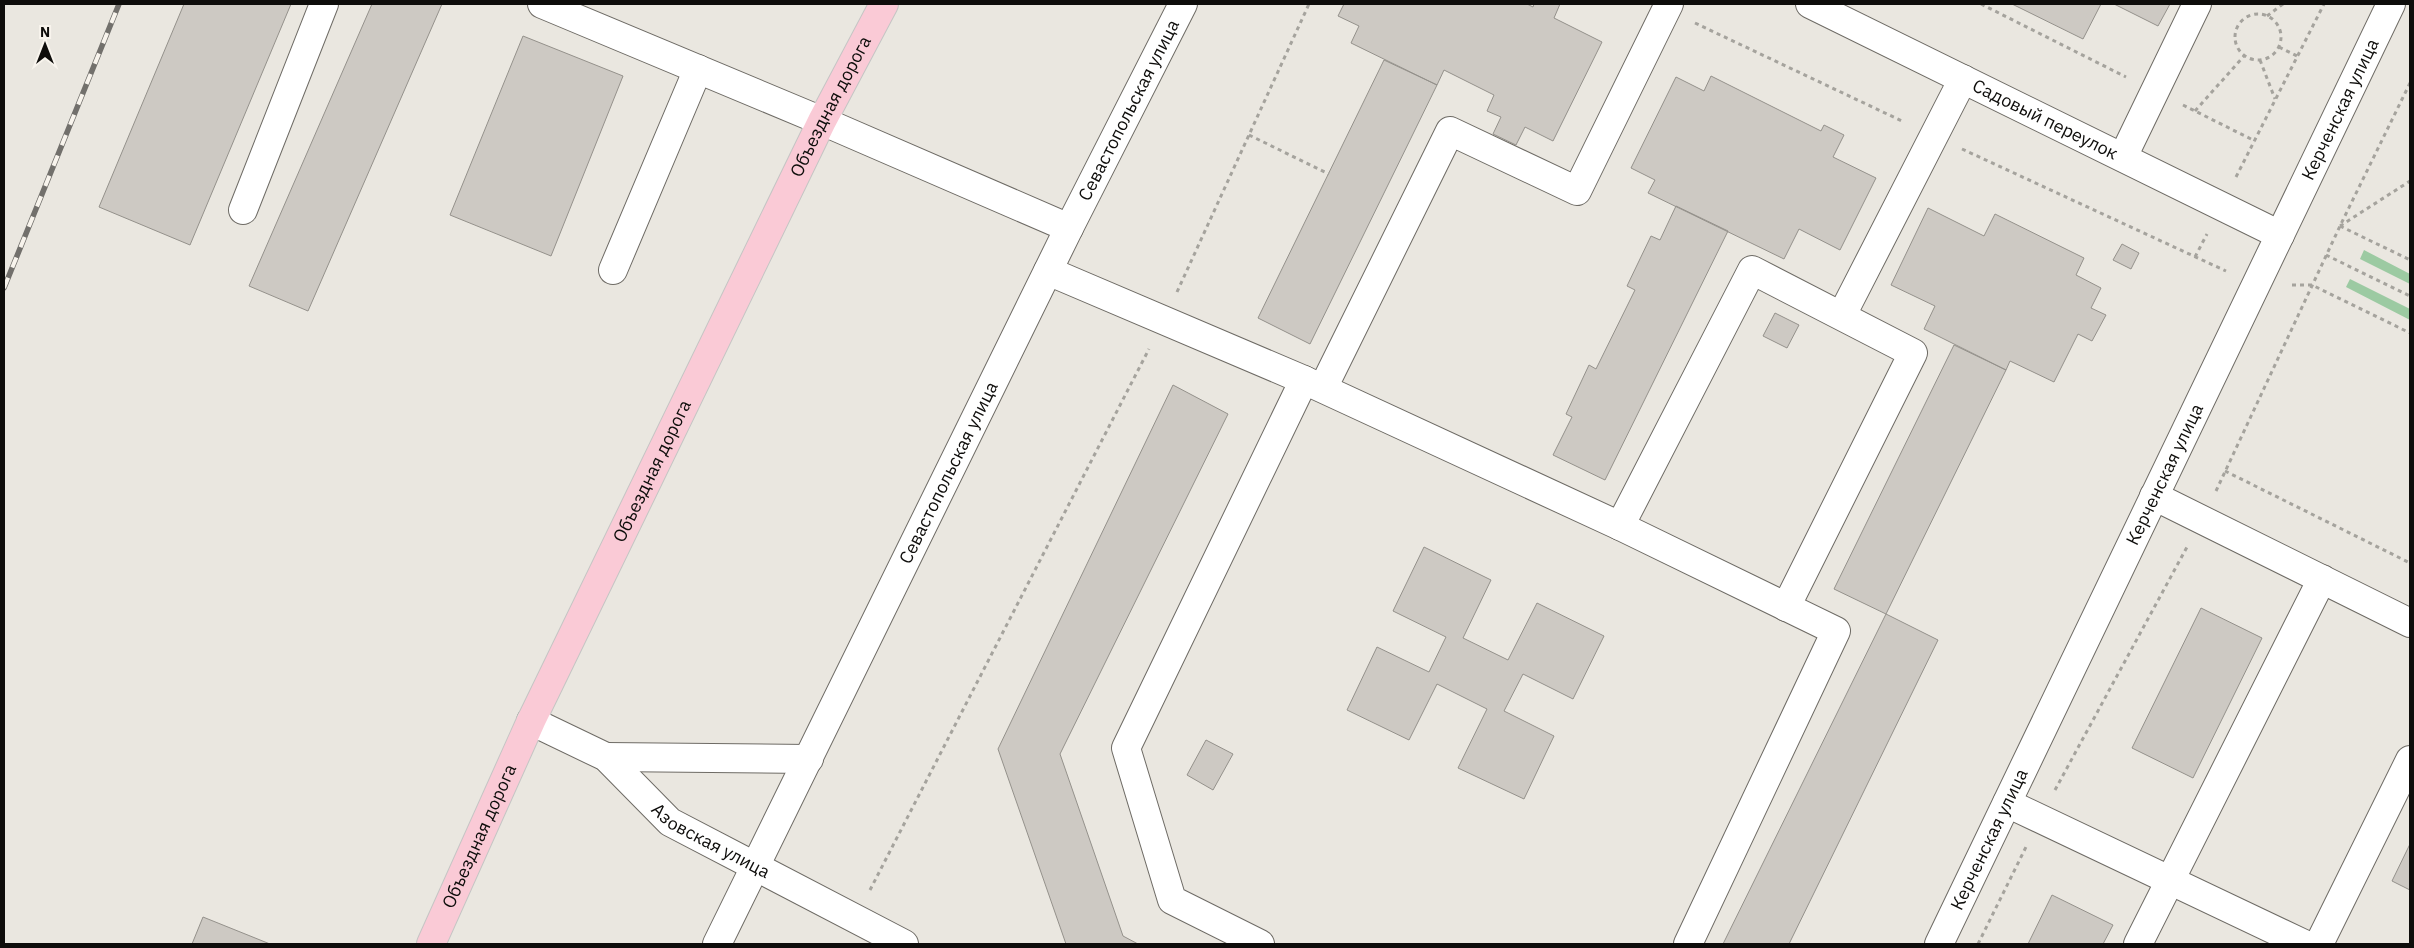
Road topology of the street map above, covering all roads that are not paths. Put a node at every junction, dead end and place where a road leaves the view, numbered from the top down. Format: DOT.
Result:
graph roads {
  1 [pos="324,4"];
  2 [pos="542,4"];
  3 [pos="884,4"];
  4 [pos="1810,4"];
  5 [pos="2197,4"];
  6 [pos="2391,4"];
  7 [pos="1185,5"];
  8 [pos="1668,6"];
  9 [pos="698,69"];
  10 [pos="1964,79"];
  11 [pos="822,121"];
  12 [pos="2122,157"];
  13 [pos="243,210"];
  14 [pos="1069,228"];
  15 [pos="2280,235"];
  16 [pos="613,270"];
  17 [pos="1048,271"];
  18 [pos="1842,315"];
  19 [pos="1313,384"];
  20 [pos="2154,496"];
  21 [pos="1620,526"];
  22 [pos="2322,579"];
  23 [pos="1786,607"];
  24 [pos="2410,623"];
  25 [pos="531,721"];
  26 [pos="606,756"];
  27 [pos="809,760"];
  28 [pos="2410,760"];
  29 [pos="2007,803"];
  30 [pos="757,868"];
  31 [pos="2170,880"];
  32 [pos="431,944"];
  33 [pos="718,944"];
  34 [pos="904,944"];
  35 [pos="1260,944"];
  36 [pos="1688,944"];
  37 [pos="1939,944"];
  38 [pos="2138,944"];
  39 [pos="2304,944"];
  40 [pos="2319,944"];
  1 -- 13 [label="street"];
  2 -- 9 [label="street"];
  3 -- 11 [label="main road, Объездная дорога"];
  4 -- 10 [label="street, Садовый переулок"];
  5 -- 12 [label="street"];
  6 -- 15 [label="street, Керченская улица"];
  7 -- 14 [label="street, Севастопольская улица"];
  8 -- 19 [label="street"];
  9 -- 11 [label="street"];
  9 -- 16 [label="street"];
  10 -- 12 [label="street, Садовый переулок"];
  10 -- 18 [label="street"];
  11 -- 14 [label="street"];
  11 -- 25 [label="main road, Объездная дорога"];
  12 -- 15 [label="street, Садовый переулок"];
  14 -- 17 [label="street, Севастопольская улица"];
  15 -- 20 [label="street, Керченская улица"];
  17 -- 19 [label="street"];
  17 -- 27 [label="street, Севастопольская улица"];
  18 -- 21 [label="street"];
  18 -- 23 [label="street"];
  19 -- 21 [label="street"];
  19 -- 35 [label="street"];
  20 -- 22 [label="street"];
  20 -- 29 [label="street, Керченская улица"];
  21 -- 23 [label="street"];
  22 -- 24 [label="street"];
  22 -- 31 [label="street"];
  23 -- 36 [label="street"];
  25 -- 26 [label="street, Азовская улица"];
  25 -- 32 [label="main road, Объездная дорога"];
  26 -- 27 [label="street"];
  26 -- 30 [label="street, Азовская улица"];
  27 -- 30 [label="street, Севастопольская улица"];
  28 -- 40 [label="street"];
  29 -- 31 [label="street"];
  29 -- 37 [label="street, Керченская улица"];
  30 -- 33 [label="street, Севастопольская улица"];
  30 -- 34 [label="street, Азовская улица"];
  31 -- 38 [label="street"];
  31 -- 39 [label="street"];
}
